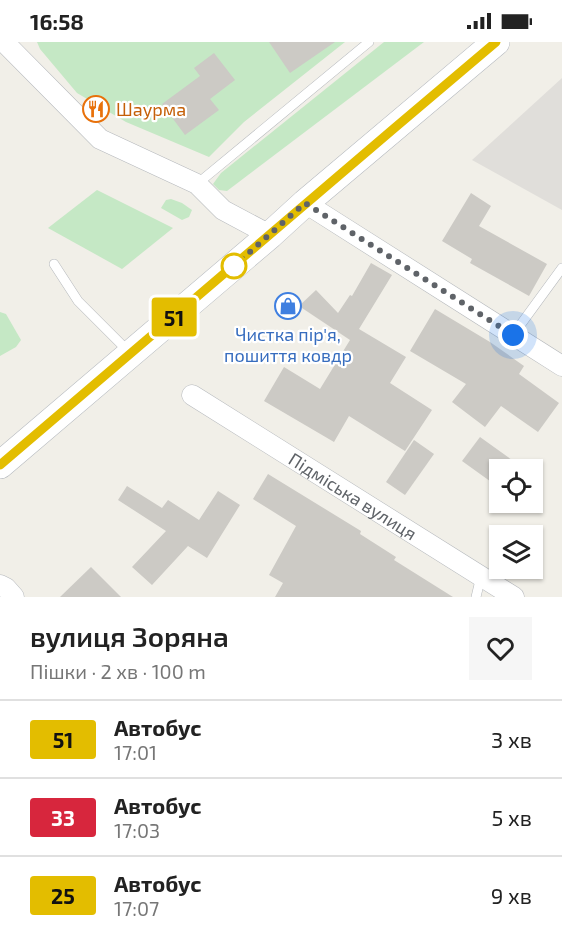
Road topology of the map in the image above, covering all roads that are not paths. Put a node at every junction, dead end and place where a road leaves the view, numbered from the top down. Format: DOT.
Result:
graph roads {
  1 [pos="369,42"];
  2 [pos="496,42"];
  3 [pos="2,43"];
  4 [pos="197,184"];
  5 [pos="305,203"];
  6 [pos="270,235"];
  7 [pos="54,264"];
  8 [pos="562,268"];
  9 [pos="513,335"];
  10 [pos="131,354"];
  11 [pos="562,366"];
  12 [pos="192,395"];
  13 [pos="0,465"];
  14 [pos="482,576"];
  15 [pos="0,585"];
  16 [pos="14,597"];
  17 [pos="476,597"];
  18 [pos="514,597"];
  1 -- 4 [label="lane"];
  2 -- 5 [label="main road"];
  3 -- 4 [label="street"];
  4 -- 6 [label="street"];
  5 -- 6 [label="main road"];
  5 -- 9 [label="street"];
  6 -- 10 [label="main road"];
  7 -- 10 [label="lane"];
  8 -- 9 [label="lane"];
  9 -- 11 [label="street"];
  10 -- 13 [label="main road"];
  12 -- 14 [label="street, Підміська вулиця"];
  14 -- 17 [label="lane"];
  14 -- 18 [label="street, Підміська вулиця"];
  15 -- 16 [label="street"];
}
